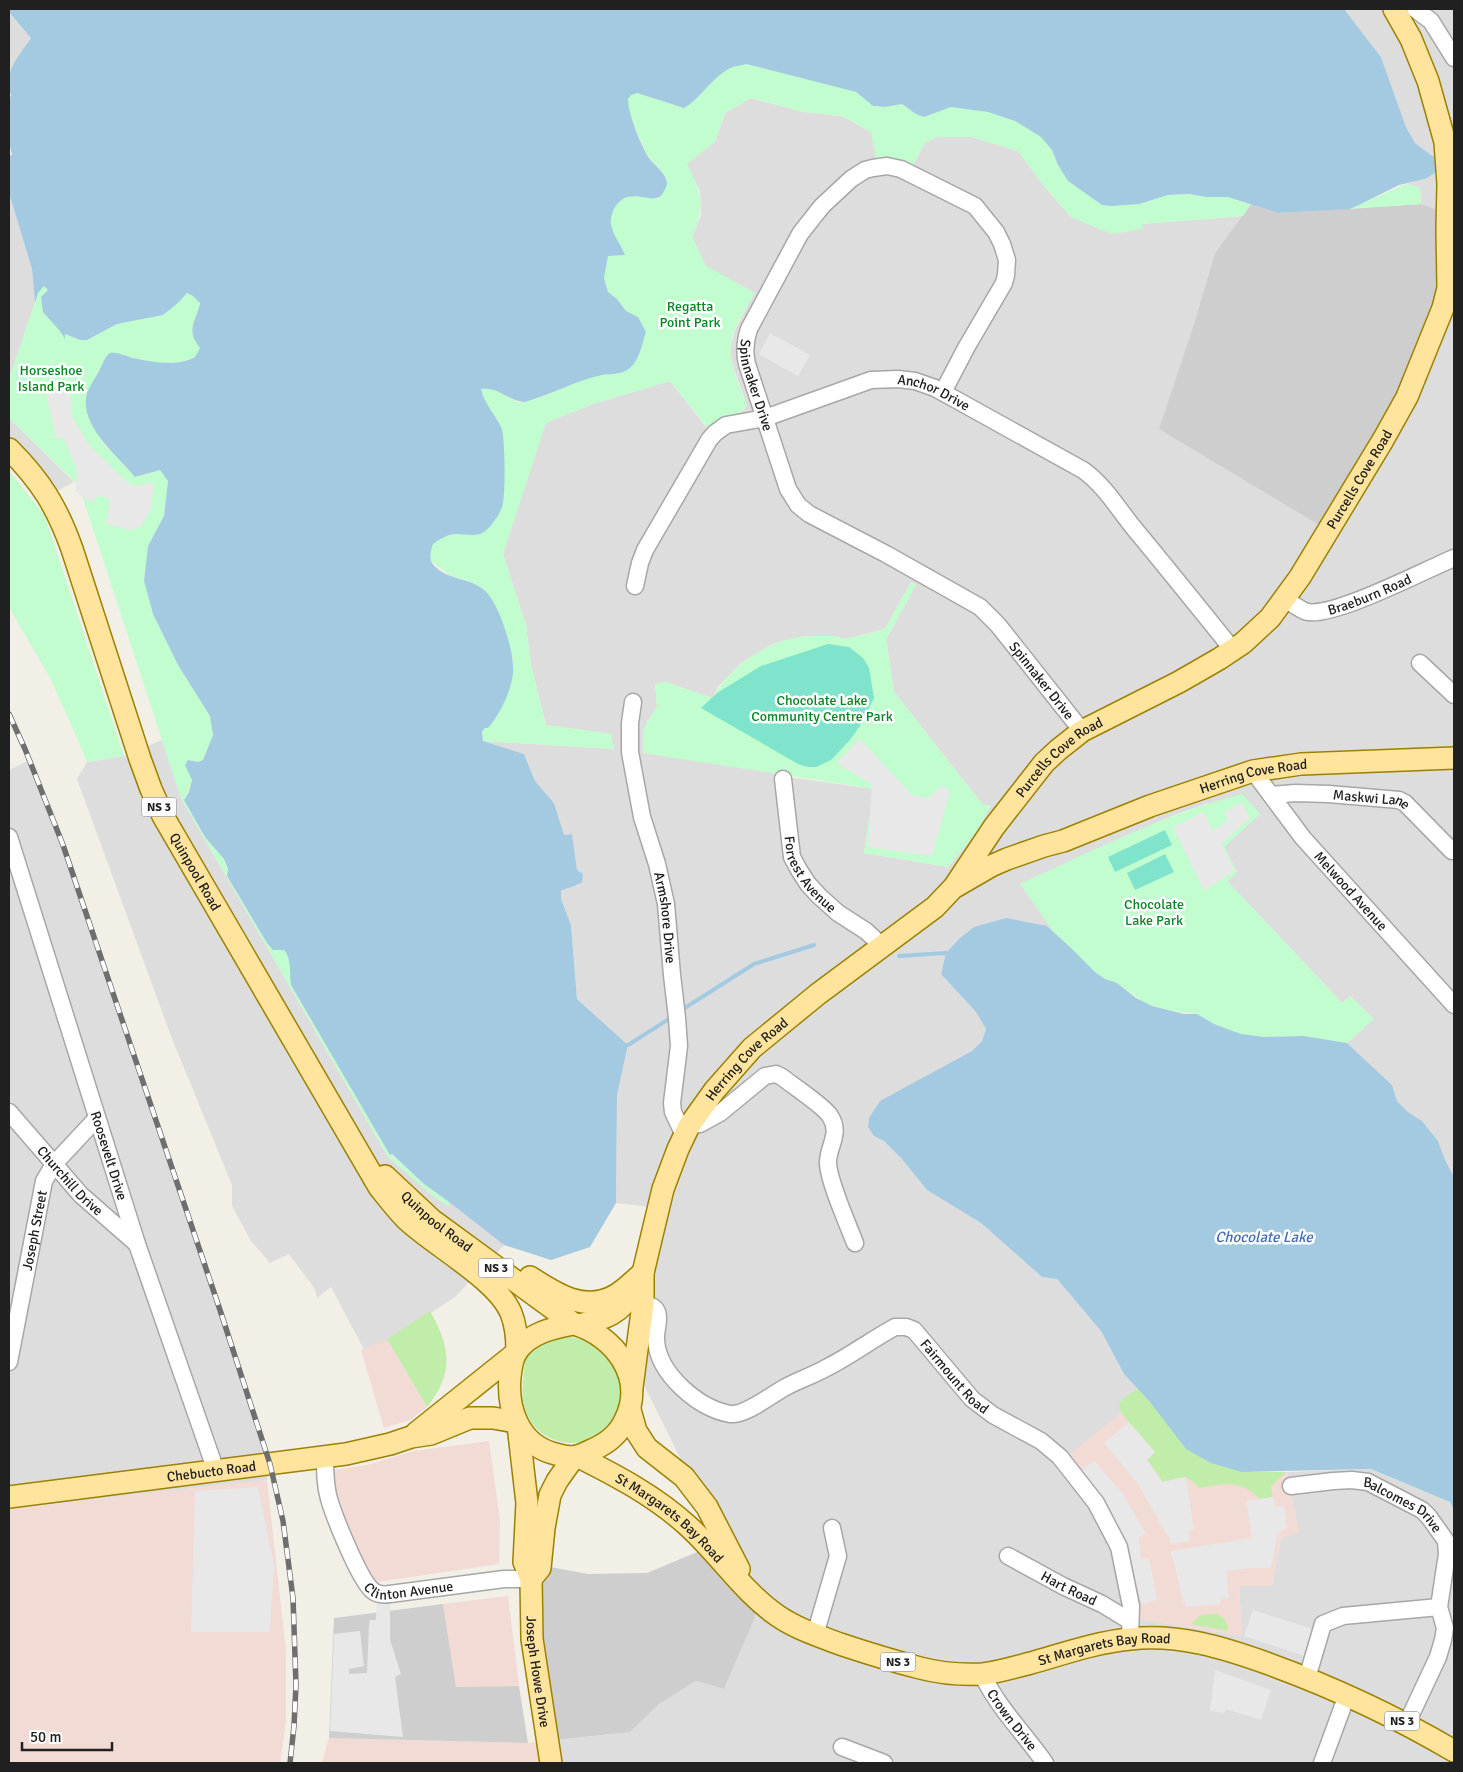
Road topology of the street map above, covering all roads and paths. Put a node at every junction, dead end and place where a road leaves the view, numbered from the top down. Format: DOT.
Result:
graph roads {
  1 [pos="1394,9"];
  2 [pos="1415,9"];
  3 [pos="1454,58"];
  4 [pos="1451,281"];
  5 [pos="944,392"];
  6 [pos="765,418"];
  7 [pos="9,449"];
  8 [pos="1454,558"];
  9 [pos="635,586"];
  10 [pos="1285,599"];
  11 [pos="1233,650"];
  12 [pos="1420,663"];
  13 [pos="1454,695"];
  14 [pos="633,702"];
  15 [pos="1082,731"];
  16 [pos="1454,758"];
  17 [pos="1254,771"];
  18 [pos="783,778"];
  19 [pos="1271,795"];
  20 [pos="1005,816"];
  21 [pos="9,837"];
  22 [pos="1452,851"];
  23 [pos="1010,865"];
  24 [pos="953,888"];
  25 [pos="935,907"];
  26 [pos="882,946"];
  27 [pos="1454,1005"];
  28 [pos="9,1112"];
  29 [pos="97,1118"];
  30 [pos="686,1131"];
  31 [pos="356,1146"];
  32 [pos="54,1164"];
  33 [pos="420,1209"];
  34 [pos="855,1243"];
  35 [pos="136,1244"];
  36 [pos="643,1273"];
  37 [pos="643,1304"];
  38 [pos="576,1325"];
  39 [pos="516,1352"];
  40 [pos="9,1362"];
  41 [pos="632,1387"];
  42 [pos="630,1410"];
  43 [pos="517,1424"];
  44 [pos="411,1437"];
  45 [pos="575,1456"];
  46 [pos="325,1457"];
  47 [pos="216,1471"];
  48 [pos="1291,1486"];
  49 [pos="9,1497"];
  50 [pos="832,1528"];
  51 [pos="1008,1556"];
  52 [pos="531,1579"];
  53 [pos="752,1594"];
  54 [pos="1439,1608"];
  55 [pos="1130,1630"];
  56 [pos="815,1635"];
  57 [pos="982,1674"];
  58 [pos="1307,1678"];
  59 [pos="1347,1695"];
  60 [pos="1407,1723"];
  61 [pos="842,1747"];
  62 [pos="1454,1751"];
  63 [pos="551,1763"];
  64 [pos="884,1763"];
  65 [pos="1045,1763"];
  66 [pos="1322,1763"];
  1 -- 4 [label="main road, Purcells Cove Road"];
  2 -- 3 [label="street"];
  4 -- 10 [label="main road, Purcells Cove Road"];
  5 -- 6 [label="street, Anchor Drive"];
  5 -- 6 [label="street, Spinnaker Drive"];
  5 -- 11 [label="street, Anchor Drive"];
  6 -- 9 [label="street, Anchor Drive"];
  6 -- 15 [label="street, Spinnaker Drive"];
  7 -- 31 [label="main road, Quinpool Road / NS 3"];
  8 -- 10 [label="street, Braeburn Road"];
  10 -- 11 [label="main road, Purcells Cove Road"];
  11 -- 15 [label="main road, Purcells Cove Road"];
  12 -- 13 [label="street"];
  14 -- 30 [label="street, Armshore Drive"];
  15 -- 20 [label="main road, Purcells Cove Road"];
  16 -- 17 [label="main road, Herring Cove Road"];
  17 -- 19 [label="street, Melwood Avenue"];
  17 -- 23 [label="main road, Herring Cove Road"];
  18 -- 26 [label="street, Forrest Avenue"];
  19 -- 22 [label="street, Maskwi Lane"];
  19 -- 27 [label="street, Melwood Avenue"];
  20 -- 23 [label="main road"];
  20 -- 24 [label="main road, Purcells Cove Road"];
  21 -- 29 [label="street, Roosevelt Drive"];
  23 -- 24 [label="main road, Herring Cove Road"];
  23 -- 25 [label="main road, Herring Cove Road"];
  24 -- 25 [label="main road, Herring Cove Road"];
  25 -- 26 [label="main road, Herring Cove Road"];
  26 -- 30 [label="main road, Herring Cove Road"];
  28 -- 32 [label="street, Churchill Drive"];
  29 -- 32 [label="street, Joseph Street"];
  29 -- 35 [label="street, Roosevelt Drive"];
  30 -- 34 [label="street"];
  30 -- 36 [label="main road, Herring Cove Road"];
  31 -- 33 [label="main road, Quinpool Road / NS 3"];
  31 -- 39 [label="main road, Quinpool Road / NS 3"];
  32 -- 35 [label="street, Churchill Drive"];
  32 -- 40 [label="street, Joseph Street"];
  33 -- 36 [label="main road"];
  33 -- 38 [label="main road, Quinpool Road / NS 3"];
  35 -- 47 [label="street, Roosevelt Drive"];
  36 -- 37 [label="main road, Herring Cove Road"];
  36 -- 38 [label="main road, Herring Cove Road"];
  37 -- 41 [label="main road, Herring Cove Road"];
  37 -- 55 [label="street, Fairmount Road"];
  38 -- 39 [label="main road"];
  38 -- 41 [label="main road"];
  39 -- 43 [label="main road"];
  39 -- 44 [label="main road, Chebucto Road"];
  41 -- 42 [label="main road"];
  42 -- 45 [label="main road"];
  42 -- 53 [label="main road, St Margarets Bay Road / NS 3"];
  43 -- 44 [label="main road, Chebucto Road"];
  43 -- 45 [label="main road"];
  43 -- 52 [label="main road, Joseph Howe Drive"];
  44 -- 46 [label="main road, Chebucto Road"];
  45 -- 52 [label="main road, Joseph Howe Drive"];
  45 -- 53 [label="main road, St Margarets Bay Road / NS 3"];
  46 -- 47 [label="main road, Chebucto Road"];
  46 -- 52 [label="street, Clinton Avenue"];
  47 -- 49 [label="main road, Chebucto Road"];
  48 -- 54 [label="street, Balcomes Drive"];
  50 -- 56 [label="street"];
  51 -- 55 [label="street, Hart Road"];
  52 -- 63 [label="main road, Joseph Howe Drive"];
  53 -- 56 [label="main road, St Margarets Bay Road / NS 3"];
  54 -- 58 [label="street"];
  54 -- 60 [label="street"];
  55 -- 57 [label="main road, St Margarets Bay Road / NS 3"];
  55 -- 58 [label="main road, St Margarets Bay Road / NS 3"];
  56 -- 57 [label="main road, St Margarets Bay Road / NS 3"];
  57 -- 65 [label="street, Crown Drive"];
  58 -- 59 [label="main road, St Margarets Bay Road / NS 3"];
  59 -- 60 [label="main road, St Margarets Bay Road / NS 3"];
  59 -- 66 [label="street"];
  60 -- 62 [label="main road, St Margarets Bay Road / NS 3"];
  61 -- 64 [label="street"];
}
